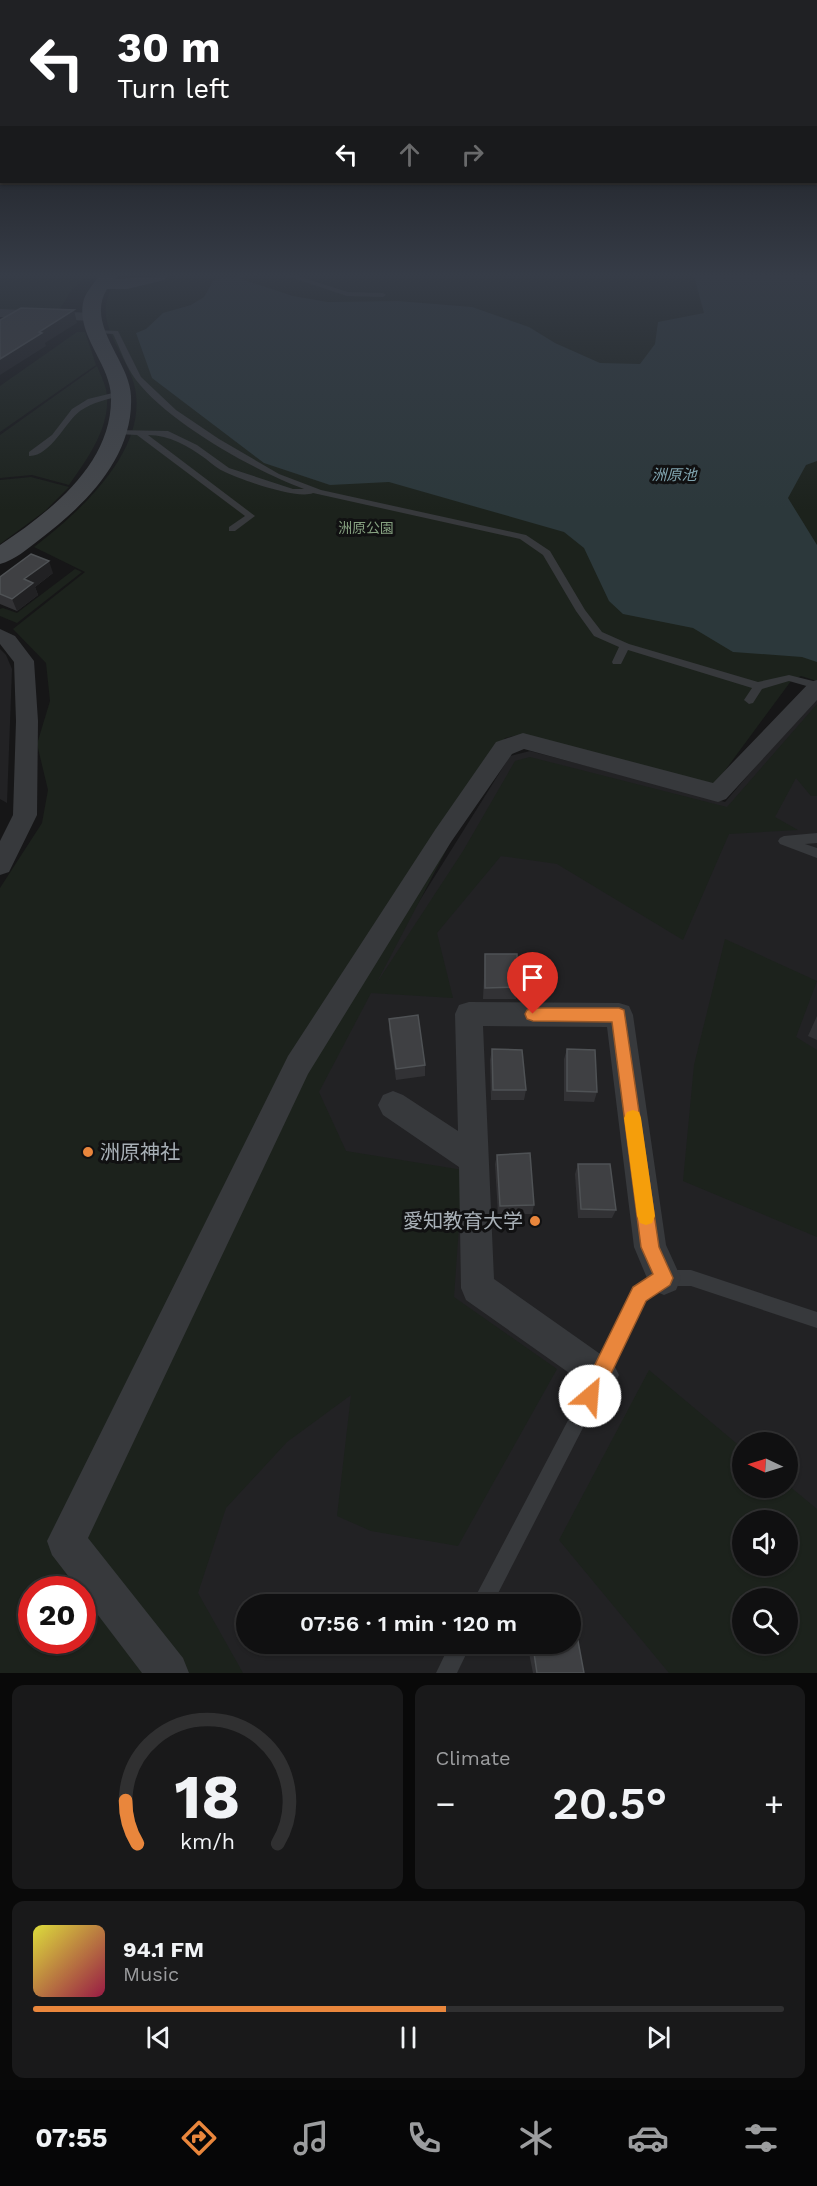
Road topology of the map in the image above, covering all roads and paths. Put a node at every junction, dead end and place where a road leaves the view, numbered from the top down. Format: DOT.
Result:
graph roads {
  1 [pos="108,354"];
  2 [pos="127,354"];
  3 [pos="121,393"];
  4 [pos="128,432"];
  5 [pos="32,454"];
  6 [pos="319,492"];
  7 [pos="232,529"];
  8 [pos="0,556"];
  9 [pos="0,635"];
  10 [pos="625,646"];
  11 [pos="616,662"];
  12 [pos="758,686"];
  13 [pos="817,686"];
  14 [pos="749,700"];
  15 [pos="817,838"];
  16 [pos="817,853"];
  17 [pos="0,865"];
  18 [pos="393,1105"];
  19 [pos="474,1160"];
  20 [pos="664,1278"];
  21 [pos="817,1320"];
  22 [pos="601,1375"];
  23 [pos="487,1594"];
  24 [pos="456,1654"];
  25 [pos="168,1673"];
  26 [pos="446,1673"];
  1 -- 3 [label="main road"];
  2 -- 6 [label="lane"];
  3 -- 4 [label="main road"];
  3 -- 5 [label="lane"];
  4 -- 6 [label="lane"];
  4 -- 7 [label="lane"];
  4 -- 8 [label="main road"];
  6 -- 10 [label="lane"];
  9 -- 17 [label="street"];
  10 -- 11 [label="lane"];
  10 -- 12 [label="lane"];
  12 -- 13 [label="lane"];
  12 -- 14 [label="lane"];
  13 -- 25 [label="street"];
  15 -- 16 [label="lane"];
  18 -- 19 [label="street"];
  19 -- 20 [label="street"];
  19 -- 22 [label="street"];
  20 -- 21 [label="lane"];
  20 -- 22 [label="lane"];
  22 -- 23 [label="lane"];
  24 -- 26 [label="lane"];
}
